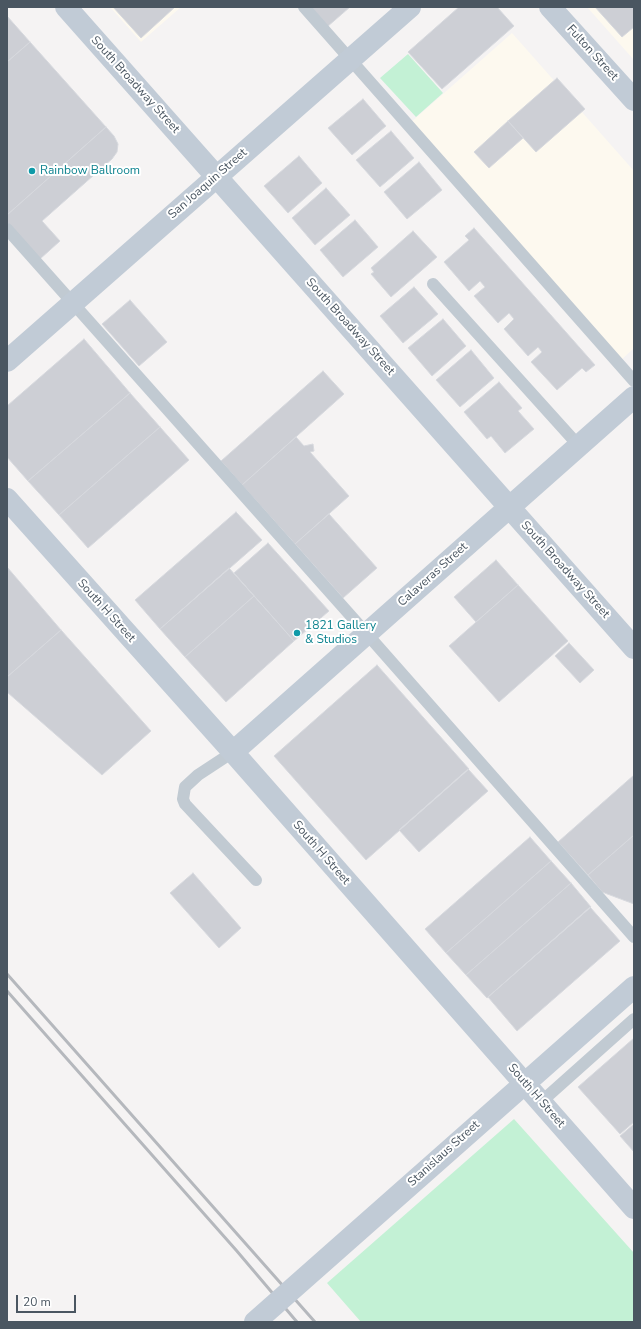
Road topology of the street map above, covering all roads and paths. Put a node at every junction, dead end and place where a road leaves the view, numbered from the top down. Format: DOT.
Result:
graph roads {
  1 [pos="66,7"];
  2 [pos="304,7"];
  3 [pos="410,7"];
  4 [pos="550,7"];
  5 [pos="350,59"];
  6 [pos="634,100"];
  7 [pos="216,177"];
  8 [pos="7,229"];
  9 [pos="433,284"];
  10 [pos="73,303"];
  11 [pos="7,361"];
  12 [pos="634,381"];
  13 [pos="634,397"];
  14 [pos="579,446"];
  15 [pos="7,499"];
  16 [pos="510,507"];
  17 [pos="367,634"];
  18 [pos="634,648"];
  19 [pos="233,752"];
  20 [pos="256,880"];
  21 [pos="634,937"];
  22 [pos="634,987"];
  23 [pos="634,1019"];
  24 [pos="541,1102"];
  25 [pos="634,1208"];
  26 [pos="255,1322"];
  1 -- 7 [label="street, South Broadway Street"];
  2 -- 5 [label="lane"];
  3 -- 5 [label="street, San Joaquin Street"];
  4 -- 6 [label="street, Fulton Street"];
  5 -- 7 [label="street, San Joaquin Street"];
  5 -- 12 [label="lane"];
  7 -- 10 [label="street, San Joaquin Street"];
  7 -- 16 [label="street, South Broadway Street"];
  8 -- 10 [label="lane"];
  9 -- 14 [label="lane"];
  10 -- 11 [label="street, San Joaquin Street"];
  10 -- 17 [label="lane"];
  13 -- 14 [label="street, Calaveras Street"];
  14 -- 16 [label="street, Calaveras Street"];
  15 -- 19 [label="street, South H Street"];
  16 -- 17 [label="street, Calaveras Street"];
  16 -- 18 [label="street, South Broadway Street"];
  17 -- 19 [label="street, Calaveras Street"];
  17 -- 21 [label="lane"];
  19 -- 20 [label="lane"];
  19 -- 24 [label="street, South H Street"];
  22 -- 26 [label="street, Stanislaus Street, bridge"];
  23 -- 24 [label="lane"];
  24 -- 25 [label="street, South H Street"];
}
